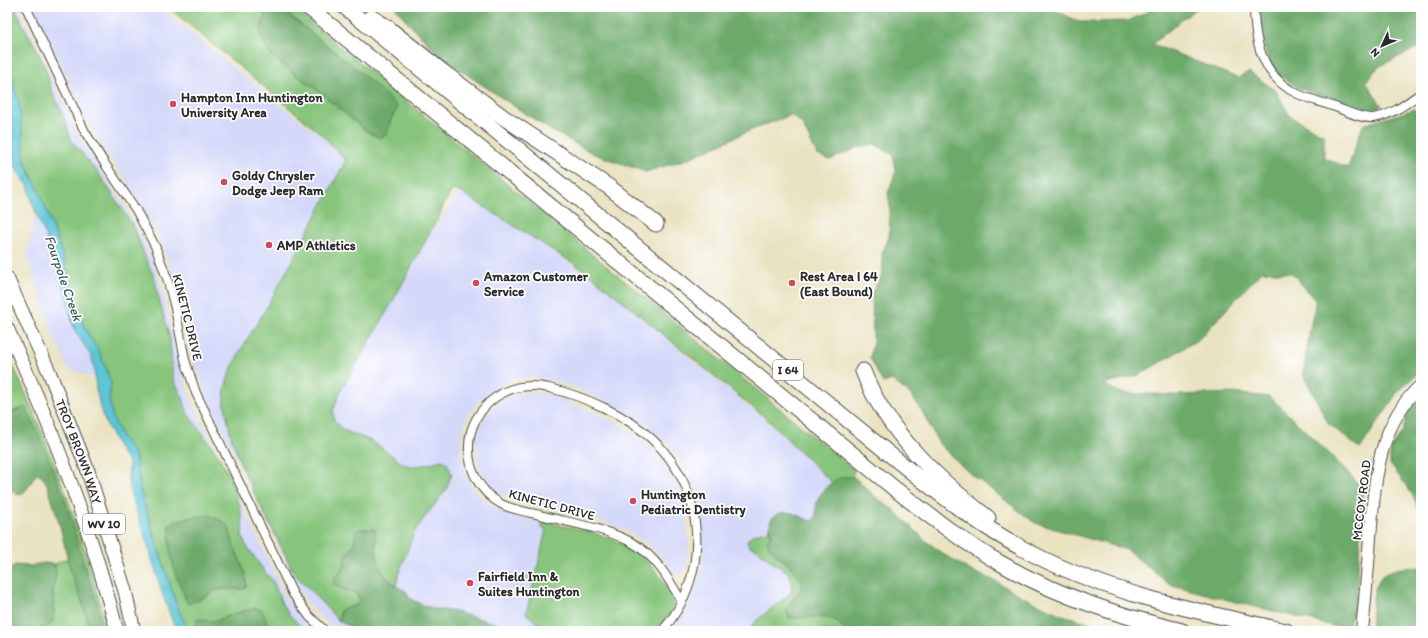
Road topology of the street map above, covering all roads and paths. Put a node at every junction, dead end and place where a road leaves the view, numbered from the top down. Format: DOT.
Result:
graph roads {
  1 [pos="26,7"];
  2 [pos="308,7"];
  3 [pos="345,7"];
  4 [pos="354,7"];
  5 [pos="1254,7"];
  6 [pos="1421,93"];
  7 [pos="656,224"];
  8 [pos="7,278"];
  9 [pos="7,328"];
  10 [pos="863,371"];
  11 [pos="1421,385"];
  12 [pos="1034,555"];
  13 [pos="682,602"];
  14 [pos="117,631"];
  15 [pos="134,631"];
  16 [pos="325,631"];
  17 [pos="662,631"];
  18 [pos="1182,631"];
  19 [pos="1286,631"];
  20 [pos="1362,631"];
  1 -- 16 [label="street, KINETIC DRIVE"];
  2 -- 18 [label="highway, I 64"];
  3 -- 12 [label="highway, I 64"];
  4 -- 7 [label="highway"];
  5 -- 6 [label="street"];
  8 -- 15 [label="main road, TROY BROWN WAY / WV 10"];
  9 -- 14 [label="main road, TROY BROWN WAY / WV 10"];
  10 -- 12 [label="highway"];
  11 -- 20 [label="street, MCCOY ROAD"];
  12 -- 19 [label="highway, I 64"];
  13 -- 13 [label="street, KINETIC DRIVE"];
  13 -- 17 [label="street, KINETIC DRIVE"];
}
